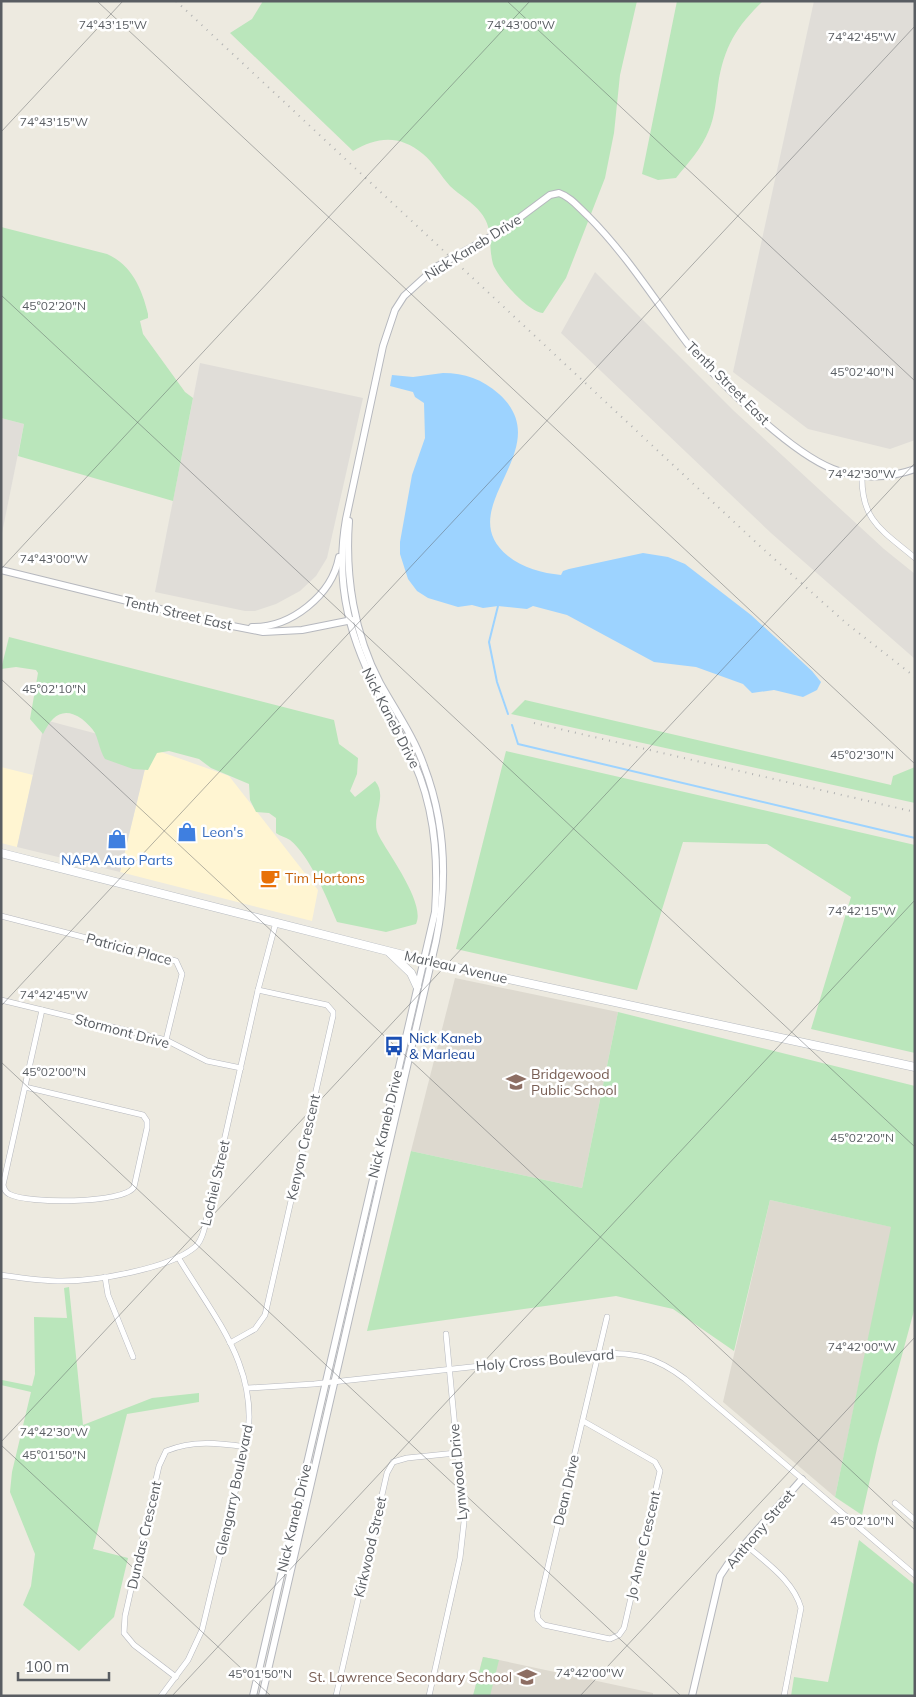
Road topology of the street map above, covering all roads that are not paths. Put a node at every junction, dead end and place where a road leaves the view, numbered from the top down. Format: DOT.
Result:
graph roads {
  1 [pos="546,198"];
  2 [pos="915,468"];
  3 [pos="862,476"];
  4 [pos="351,502"];
  5 [pos="342,541"];
  6 [pos="915,558"];
  7 [pos="1,570"];
  8 [pos="356,619"];
  9 [pos="348,621"];
  10 [pos="237,627"];
  11 [pos="1,853"];
  12 [pos="1,916"];
  13 [pos="276,922"];
  14 [pos="387,951"];
  15 [pos="427,960"];
  16 [pos="417,986"];
  17 [pos="258,990"];
  18 [pos="1,1000"];
  19 [pos="42,1010"];
  20 [pos="166,1040"];
  21 [pos="241,1068"];
  22 [pos="915,1068"];
  23 [pos="25,1087"];
  24 [pos="178,1257"];
  25 [pos="1,1275"];
  26 [pos="105,1277"];
  27 [pos="606,1317"];
  28 [pos="446,1334"];
  29 [pos="230,1343"];
  30 [pos="599,1353"];
  31 [pos="133,1357"];
  32 [pos="449,1369"];
  33 [pos="334,1380"];
  34 [pos="326,1382"];
  35 [pos="248,1388"];
  36 [pos="583,1421"];
  37 [pos="246,1447"];
  38 [pos="456,1453"];
  39 [pos="802,1479"];
  40 [pos="895,1503"];
  41 [pos="915,1520"];
  42 [pos="745,1544"];
  43 [pos="915,1575"];
  44 [pos="544,1625"];
  45 [pos="176,1677"];
  46 [pos="161,1696"];
  47 [pos="253,1696"];
  48 [pos="262,1696"];
  49 [pos="336,1696"];
  50 [pos="428,1696"];
  51 [pos="692,1696"];
  52 [pos="784,1696"];
  1 -- 3 [label="street, Tenth Street East"];
  1 -- 4 [label="street, Nick Kaneb Drive"];
  2 -- 3 [label="street"];
  3 -- 6 [label="street"];
  4 -- 5 [label="street, Nick Kaneb Drive"];
  4 -- 8 [label="street, Nick Kaneb Drive"];
  5 -- 9 [label="street, Nick Kaneb Drive"];
  5 -- 10 [label="street"];
  7 -- 10 [label="street, Tenth Street East"];
  8 -- 9 [label="street, Tenth Street East"];
  8 -- 15 [label="street, Nick Kaneb Drive"];
  9 -- 10 [label="street, Tenth Street East"];
  9 -- 15 [label="street, Nick Kaneb Drive"];
  11 -- 13 [label="main road, Marleau Avenue"];
  12 -- 20 [label="street, Patricia Place"];
  13 -- 14 [label="main road, Marleau Avenue"];
  13 -- 17 [label="street, Lochiel Street"];
  14 -- 15 [label="main road, Marleau Avenue"];
  14 -- 16 [label="main road"];
  15 -- 16 [label="street, Nick Kaneb Drive"];
  15 -- 22 [label="main road, Marleau Avenue"];
  15 -- 33 [label="street, Nick Kaneb Drive"];
  16 -- 34 [label="street, Nick Kaneb Drive"];
  17 -- 21 [label="street, Lochiel Street"];
  17 -- 29 [label="street, Kenyon Crescent"];
  18 -- 19 [label="street, Stormont Drive"];
  19 -- 20 [label="street, Stormont Drive"];
  19 -- 23 [label="street"];
  20 -- 21 [label="street, Stormont Drive"];
  21 -- 24 [label="street, Lochiel Street"];
  23 -- 23 [label="street"];
  24 -- 26 [label="street, Lochiel Street"];
  24 -- 29 [label="street, Glengarry Boulevard"];
  25 -- 26 [label="street, Lochiel Street"];
  26 -- 31 [label="street"];
  27 -- 30 [label="street, Dean Drive"];
  28 -- 32 [label="street, Lynwood Drive"];
  29 -- 35 [label="street, Glengarry Boulevard"];
  30 -- 32 [label="street, Holy Cross Boulevard"];
  30 -- 36 [label="street, Dean Drive"];
  30 -- 39 [label="street, Holy Cross Boulevard"];
  32 -- 33 [label="street, Holy Cross Boulevard"];
  32 -- 38 [label="street, Lynwood Drive"];
  33 -- 34 [label="street, Holy Cross Boulevard"];
  33 -- 48 [label="street, Nick Kaneb Drive"];
  34 -- 35 [label="street, Holy Cross Boulevard"];
  34 -- 47 [label="street, Nick Kaneb Drive"];
  35 -- 37 [label="street, Glengarry Boulevard"];
  36 -- 44 [label="street, Dean Drive"];
  36 -- 44 [label="street, Jo Anne Crescent"];
  37 -- 45 [label="street, Glengarry Boulevard"];
  37 -- 45 [label="street, Dundas Crescent"];
  38 -- 49 [label="street, Kirkwood Street"];
  38 -- 50 [label="street, Lynwood Drive"];
  39 -- 42 [label="street, Anthony Street"];
  39 -- 43 [label="street, Holy Cross Boulevard"];
  40 -- 41 [label="street"];
  42 -- 51 [label="street, Anthony Street"];
  42 -- 52 [label="street"];
  45 -- 46 [label="street, Glengarry Boulevard"];
}
